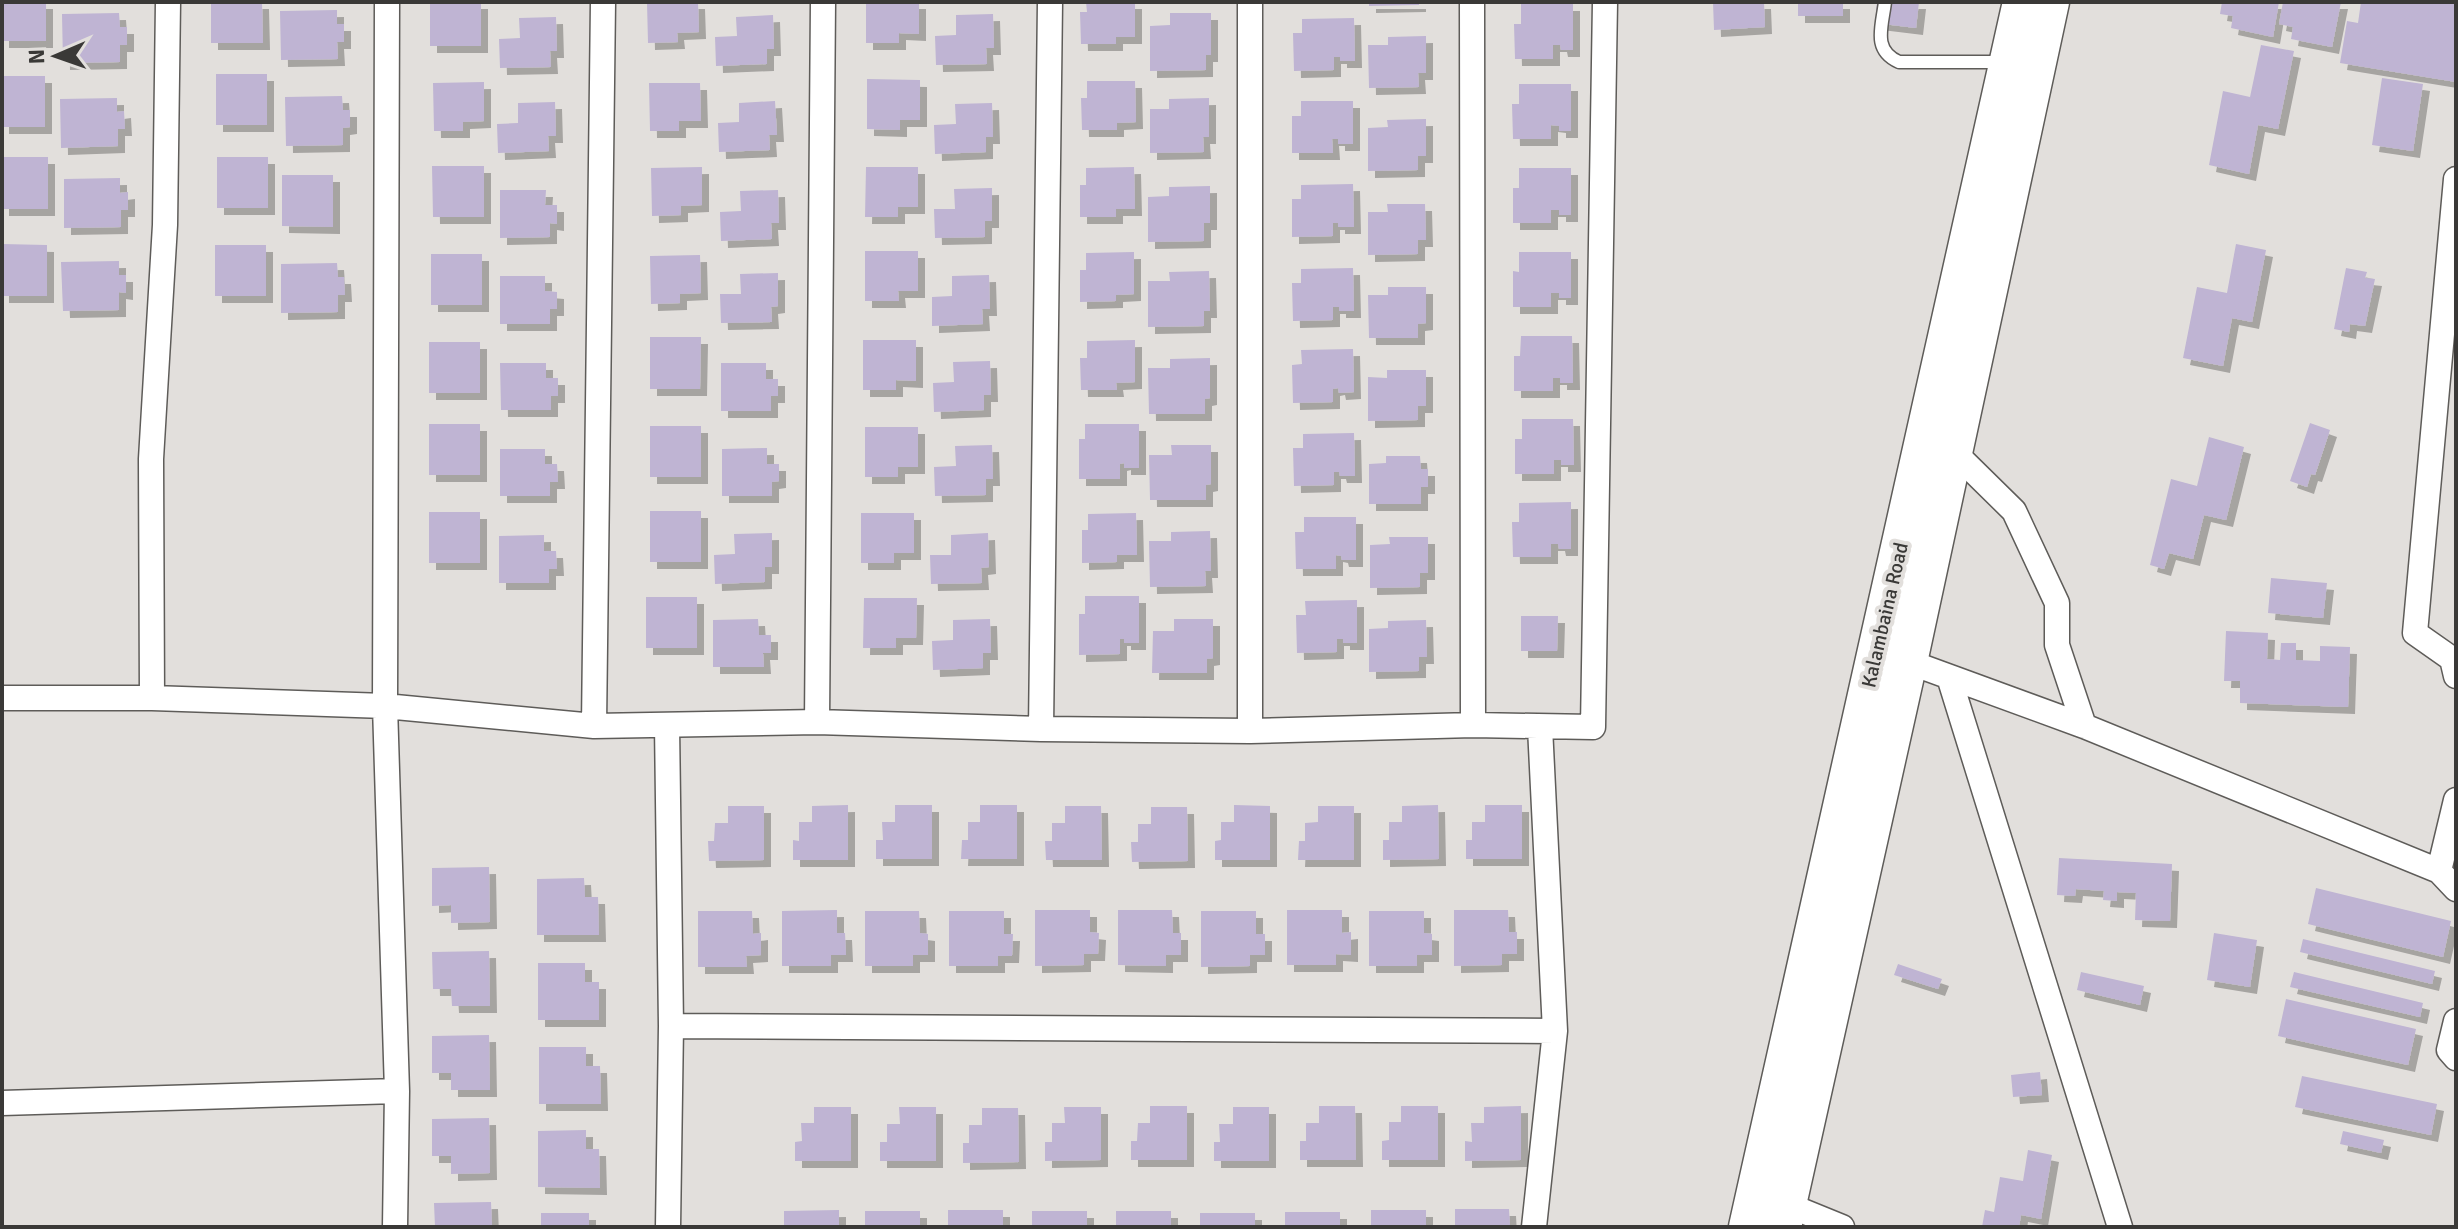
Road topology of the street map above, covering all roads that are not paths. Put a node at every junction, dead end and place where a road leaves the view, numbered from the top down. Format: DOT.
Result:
graph roads {
  1 [pos="168,2"];
  2 [pos="387,2"];
  3 [pos="603,2"];
  4 [pos="823,2"];
  5 [pos="1050,2"];
  6 [pos="1250,2"];
  7 [pos="1472,2"];
  8 [pos="1605,2"];
  9 [pos="1885,2"];
  10 [pos="2021,2"];
  11 [pos="2051,2"];
  12 [pos="2008,62"];
  13 [pos="2456,179"];
  14 [pos="1954,452"];
  15 [pos="1909,662"];
  16 [pos="2455,663"];
  17 [pos="1949,677"];
  18 [pos="2,698"];
  19 [pos="152,698"];
  20 [pos="385,706"];
  21 [pos="817,722"];
  22 [pos="667,725"];
  23 [pos="1473,725"];
  24 [pos="594,726"];
  25 [pos="2084,726"];
  26 [pos="1540,727"];
  27 [pos="1041,729"];
  28 [pos="1250,731"];
  29 [pos="2456,800"];
  30 [pos="2439,871"];
  31 [pos="2456,889"];
  32 [pos="2456,1021"];
  33 [pos="671,1026"];
  34 [pos="1555,1031"];
  35 [pos="2456,1058"];
  36 [pos="397,1091"];
  37 [pos="2,1103"];
  38 [pos="1785,1216"];
  39 [pos="395,1227"];
  40 [pos="668,1227"];
  41 [pos="1534,1227"];
  42 [pos="1747,1227"];
  43 [pos="1842,1227"];
  44 [pos="2120,1227"];
  1 -- 19 [label="street"];
  2 -- 20 [label="street"];
  3 -- 24 [label="street"];
  4 -- 21 [label="street"];
  5 -- 27 [label="street"];
  6 -- 28 [label="street"];
  7 -- 23 [label="street"];
  8 -- 26 [label="street"];
  9 -- 12 [label="lane"];
  10 -- 12 [label="main road, Kalambaina Road"];
  11 -- 14 [label="main road, Kalambaina Road"];
  12 -- 42 [label="main road, Kalambaina Road"];
  13 -- 16 [label="street"];
  14 -- 15 [label="main road, Kalambaina Road"];
  14 -- 25 [label="street"];
  15 -- 17 [label="street"];
  15 -- 38 [label="main road, Kalambaina Road"];
  17 -- 25 [label="street"];
  17 -- 44 [label="street"];
  18 -- 19 [label="street"];
  19 -- 20 [label="street"];
  20 -- 24 [label="street"];
  20 -- 36 [label="street"];
  21 -- 22 [label="street"];
  21 -- 27 [label="street"];
  22 -- 24 [label="street"];
  22 -- 33 [label="street"];
  23 -- 26 [label="street"];
  23 -- 28 [label="street"];
  25 -- 30 [label="street"];
  26 -- 34 [label="street"];
  27 -- 28 [label="street"];
  29 -- 30 [label="street"];
  30 -- 31 [label="street"];
  32 -- 35 [label="street"];
  33 -- 34 [label="street"];
  33 -- 40 [label="street"];
  34 -- 41 [label="street"];
  36 -- 37 [label="street"];
  36 -- 39 [label="street"];
  38 -- 43 [label="street"];
}
